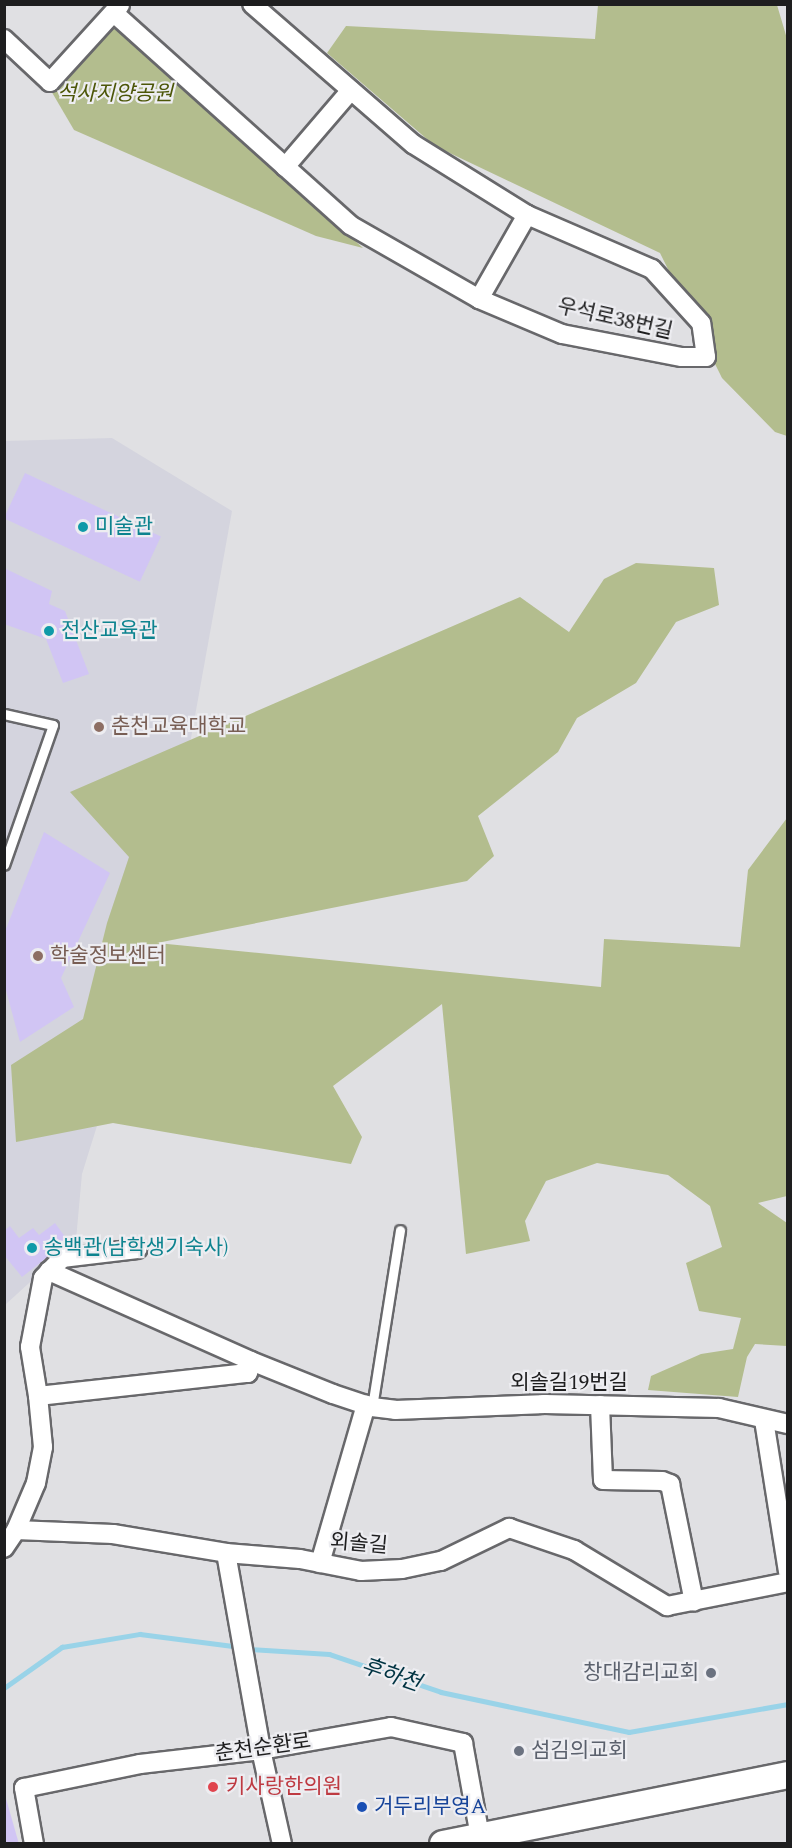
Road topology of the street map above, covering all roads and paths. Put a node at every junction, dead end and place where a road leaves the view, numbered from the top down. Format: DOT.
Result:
graph roads {
  1 [pos="252,4"];
  2 [pos="117,9"];
  3 [pos="4,39"];
  4 [pos="351,90"];
  5 [pos="285,166"];
  6 [pos="527,214"];
  7 [pos="479,299"];
  8 [pos="4,714"];
  9 [pos="4,865"];
  10 [pos="400,1230"];
  11 [pos="137,1249"];
  12 [pos="49,1271"];
  13 [pos="251,1361"];
  14 [pos="38,1396"];
  15 [pos="600,1405"];
  16 [pos="369,1406"];
  17 [pos="764,1420"];
  18 [pos="788,1424"];
  19 [pos="16,1530"];
  20 [pos="4,1548"];
  21 [pos="226,1553"];
  22 [pos="320,1563"];
  23 [pos="788,1572"];
  24 [pos="788,1582"];
  25 [pos="694,1602"];
  26 [pos="261,1750"];
  27 [pos="788,1775"];
  28 [pos="480,1837"];
  29 [pos="34,1844"];
  30 [pos="282,1844"];
  31 [pos="443,1844"];
  1 -- 4 [label="street, 우석로38번길"];
  2 -- 3 [label="street, 우석로38번길"];
  2 -- 5 [label="street, 우석로38번길"];
  4 -- 5 [label="street"];
  4 -- 6 [label="street, 우석로38번길"];
  5 -- 7 [label="street, 우석로38번길"];
  6 -- 7 [label="street"];
  6 -- 7 [label="street, 우석로38번길"];
  8 -- 9 [label="lane"];
  10 -- 16 [label="lane"];
  11 -- 12 [label="street"];
  12 -- 13 [label="street, 외솔길19번길"];
  12 -- 14 [label="street"];
  13 -- 14 [label="street"];
  13 -- 16 [label="street, 외솔길19번길"];
  14 -- 19 [label="street"];
  15 -- 16 [label="street, 외솔길19번길"];
  15 -- 17 [label="street, 외솔길19번길"];
  15 -- 25 [label="street"];
  16 -- 22 [label="street"];
  17 -- 18 [label="street, 외솔길19번길"];
  17 -- 23 [label="street"];
  19 -- 20 [label="street"];
  19 -- 21 [label="street, 외솔길"];
  21 -- 22 [label="street, 외솔길"];
  21 -- 26 [label="street"];
  22 -- 25 [label="street, 외솔길"];
  24 -- 25 [label="street, 외솔길"];
  26 -- 28 [label="street, 춘천순환로"];
  26 -- 29 [label="street, 춘천순환로"];
  26 -- 30 [label="street"];
  27 -- 28 [label="street"];
  28 -- 31 [label="street"];
}
